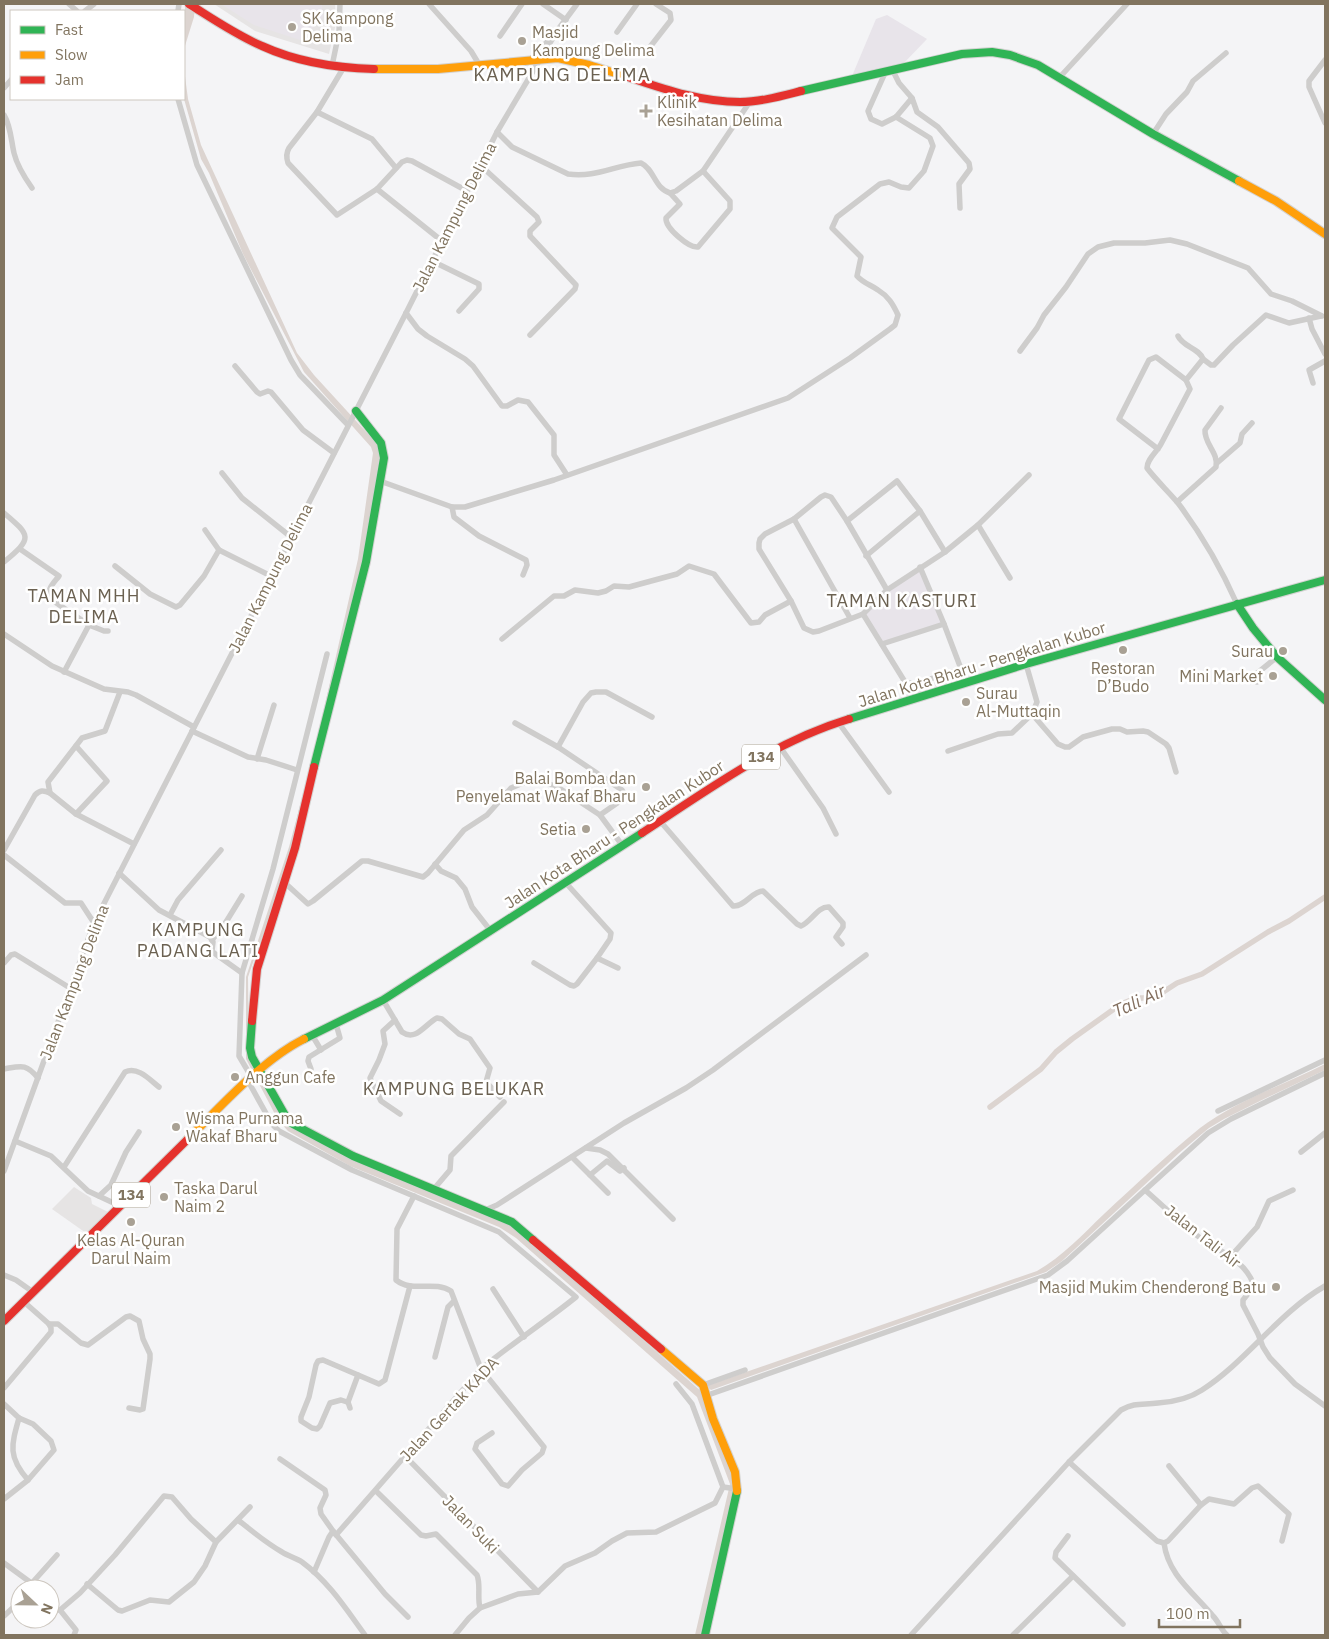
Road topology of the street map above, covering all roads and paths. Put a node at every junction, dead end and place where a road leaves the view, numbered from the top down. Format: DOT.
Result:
graph roads {
  1 [pos="189,4"];
  2 [pos="340,4"];
  3 [pos="429,4"];
  4 [pos="522,4"];
  5 [pos="543,4"];
  6 [pos="577,4"];
  7 [pos="637,4"];
  8 [pos="656,4"];
  9 [pos="1127,4"];
  10 [pos="202,8"];
  11 [pos="566,20"];
  12 [pos="558,31"];
  13 [pos="617,32"];
  14 [pos="500,36"];
  15 [pos="646,52"];
  16 [pos="1226,53"];
  17 [pos="540,60"];
  18 [pos="1325,60"];
  19 [pos="529,61"];
  20 [pos="332,66"];
  21 [pos="480,66"];
  22 [pos="344,67"];
  23 [pos="894,71"];
  24 [pos="885,73"];
  25 [pos="1059,78"];
  26 [pos="912,98"];
  27 [pos="178,100"];
  28 [pos="749,103"];
  29 [pos="317,112"];
  30 [pos="4,116"];
  31 [pos="896,117"];
  32 [pos="1325,123"];
  33 [pos="497,132"];
  34 [pos="1153,134"];
  35 [pos="480,166"];
  36 [pos="396,168"];
  37 [pos="703,171"];
  38 [pos="32,188"];
  39 [pos="377,189"];
  40 [pos="467,191"];
  41 [pos="670,193"];
  42 [pos="960,208"];
  43 [pos="1325,234"];
  44 [pos="442,241"];
  45 [pos="432,261"];
  46 [pos="459,311"];
  47 [pos="406,313"];
  48 [pos="1324,316"];
  49 [pos="1308,318"];
  50 [pos="530,335"];
  51 [pos="1178,336"];
  52 [pos="1020,351"];
  53 [pos="1325,354"];
  54 [pos="1203,359"];
  55 [pos="1325,361"];
  56 [pos="234,366"];
  57 [pos="1186,380"];
  58 [pos="1313,383"];
  59 [pos="1221,408"];
  60 [pos="355,412"];
  61 [pos="1252,423"];
  62 [pos="348,425"];
  63 [pos="1158,450"];
  64 [pos="334,452"];
  65 [pos="1217,463"];
  66 [pos="222,473"];
  67 [pos="567,475"];
  68 [pos="1029,475"];
  69 [pos="380,481"];
  70 [pos="1177,502"];
  71 [pos="452,507"];
  72 [pos="920,511"];
  73 [pos="4,512"];
  74 [pos="794,519"];
  75 [pos="847,521"];
  76 [pos="978,525"];
  77 [pos="205,530"];
  78 [pos="291,537"];
  79 [pos="20,548"];
  80 [pos="219,550"];
  81 [pos="945,552"];
  82 [pos="866,556"];
  83 [pos="4,562"];
  84 [pos="115,566"];
  85 [pos="920,568"];
  86 [pos="524,574"];
  87 [pos="271,576"];
  88 [pos="1010,578"];
  89 [pos="1325,580"];
  90 [pos="887,590"];
  91 [pos="791,601"];
  92 [pos="1237,604"];
  93 [pos="863,614"];
  94 [pos="850,618"];
  95 [pos="944,624"];
  96 [pos="89,625"];
  97 [pos="108,631"];
  98 [pos="4,634"];
  99 [pos="502,639"];
  100 [pos="882,644"];
  101 [pos="327,654"];
  102 [pos="1277,657"];
  103 [pos="1026,664"];
  104 [pos="962,669"];
  105 [pos="64,672"];
  106 [pos="966,682"];
  107 [pos="1257,682"];
  108 [pos="120,692"];
  109 [pos="1325,700"];
  110 [pos="274,705"];
  111 [pos="1032,714"];
  112 [pos="652,717"];
  113 [pos="838,722"];
  114 [pos="515,723"];
  115 [pos="193,729"];
  116 [pos="76,746"];
  117 [pos="558,747"];
  118 [pos="780,747"];
  119 [pos="948,752"];
  120 [pos="257,759"];
  121 [pos="297,770"];
  122 [pos="1176,772"];
  123 [pos="50,792"];
  124 [pos="889,792"];
  125 [pos="76,814"];
  126 [pos="600,815"];
  127 [pos="660,821"];
  128 [pos="836,834"];
  129 [pos="134,844"];
  130 [pos="622,845"];
  131 [pos="4,850"];
  132 [pos="221,850"];
  133 [pos="4,855"];
  134 [pos="435,864"];
  135 [pos="119,874"];
  136 [pos="565,882"];
  137 [pos="284,883"];
  138 [pos="242,896"];
  139 [pos="170,915"];
  140 [pos="94,923"];
  141 [pos="490,930"];
  142 [pos="212,940"];
  143 [pos="842,944"];
  144 [pos="866,955"];
  145 [pos="596,958"];
  146 [pos="4,963"];
  147 [pos="534,963"];
  148 [pos="618,968"];
  149 [pos="242,973"];
  150 [pos="70,988"];
  151 [pos="383,1000"];
  152 [pos="394,1020"];
  153 [pos="336,1024"];
  154 [pos="312,1035"];
  155 [pos="321,1050"];
  156 [pos="1325,1060"];
  157 [pos="4,1069"];
  158 [pos="311,1070"];
  159 [pos="259,1071"];
  160 [pos="1325,1073"];
  161 [pos="38,1078"];
  162 [pos="250,1079"];
  163 [pos="159,1087"];
  164 [pos="1218,1111"];
  165 [pos="400,1114"];
  166 [pos="139,1132"];
  167 [pos="1325,1133"];
  168 [pos="15,1141"];
  169 [pos="586,1148"];
  170 [pos="1301,1152"];
  171 [pos="572,1157"];
  172 [pos="64,1167"];
  173 [pos="624,1168"];
  174 [pos="4,1171"];
  175 [pos="590,1175"];
  176 [pos="433,1190"];
  177 [pos="1145,1190"];
  178 [pos="1294,1190"];
  179 [pos="608,1194"];
  180 [pos="99,1196"];
  181 [pos="414,1196"];
  182 [pos="120,1206"];
  183 [pos="483,1211"];
  184 [pos="673,1219"];
  185 [pos="1230,1257"];
  186 [pos="4,1275"];
  187 [pos="410,1286"];
  188 [pos="1325,1286"];
  189 [pos="494,1289"];
  190 [pos="33,1292"];
  191 [pos="23,1301"];
  192 [pos="454,1301"];
  193 [pos="4,1321"];
  194 [pos="48,1324"];
  195 [pos="524,1337"];
  196 [pos="1260,1340"];
  197 [pos="435,1357"];
  198 [pos="480,1370"];
  199 [pos="745,1370"];
  200 [pos="358,1375"];
  201 [pos="676,1384"];
  202 [pos="703,1386"];
  203 [pos="4,1388"];
  204 [pos="708,1395"];
  205 [pos="4,1404"];
  206 [pos="1325,1406"];
  207 [pos="129,1408"];
  208 [pos="19,1418"];
  209 [pos="492,1432"];
  210 [pos="405,1456"];
  211 [pos="280,1459"];
  212 [pos="1069,1462"];
  213 [pos="1169,1466"];
  214 [pos="28,1480"];
  215 [pos="723,1488"];
  216 [pos="738,1489"];
  217 [pos="376,1491"];
  218 [pos="4,1499"];
  219 [pos="1202,1505"];
  220 [pos="250,1507"];
  221 [pos="238,1520"];
  222 [pos="335,1533"];
  223 [pos="1068,1536"];
  224 [pos="1282,1541"];
  225 [pos="216,1542"];
  226 [pos="1164,1543"];
  227 [pos="58,1555"];
  228 [pos="4,1563"];
  229 [pos="314,1572"];
  230 [pos="1073,1576"];
  231 [pos="25,1579"];
  232 [pos="39,1579"];
  233 [pos="88,1584"];
  234 [pos="538,1592"];
  235 [pos="480,1608"];
  236 [pos="60,1610"];
  237 [pos="408,1617"];
  238 [pos="1123,1624"];
  239 [pos="74,1635"];
  240 [pos="365,1635"];
  241 [pos="455,1635"];
  242 [pos="705,1635"];
  243 [pos="911,1635"];
  244 [pos="1013,1635"];
  245 [pos="1227,1635"];
  1 -- 10 [label="street"];
  2 -- 20 [label="street"];
  3 -- 21 [label="street"];
  4 -- 14 [label="street"];
  5 -- 11 [label="street"];
  6 -- 11 [label="street, Jalan Kampung Delima"];
  7 -- 13 [label="street"];
  8 -- 15 [label="street"];
  9 -- 25 [label="street"];
  10 -- 20 [label="street"];
  11 -- 12 [label="street, Jalan Kampung Delima"];
  12 -- 17 [label="street, Jalan Kampung Delima"];
  12 -- 19 [label="street"];
  16 -- 34 [label="street"];
  17 -- 19 [label="street"];
  17 -- 28 [label="street"];
  17 -- 33 [label="street, Jalan Kampung Delima"];
  18 -- 32 [label="street"];
  19 -- 21 [label="street"];
  20 -- 22 [label="street"];
  21 -- 22 [label="street"];
  22 -- 29 [label="street"];
  23 -- 24 [label="street"];
  23 -- 25 [label="street"];
  23 -- 26 [label="street"];
  24 -- 28 [label="street"];
  24 -- 31 [label="street"];
  25 -- 34 [label="street"];
  26 -- 31 [label="street"];
  26 -- 42 [label="street"];
  27 -- 62 [label="street"];
  28 -- 37 [label="street"];
  29 -- 36 [label="street"];
  29 -- 39 [label="street"];
  30 -- 38 [label="street"];
  31 -- 67 [label="street"];
  33 -- 35 [label="street, Jalan Kampung Delima"];
  33 -- 41 [label="street"];
  34 -- 43 [label="street"];
  35 -- 40 [label="street, Jalan Kampung Delima"];
  35 -- 50 [label="street"];
  36 -- 39 [label="street"];
  36 -- 40 [label="street"];
  37 -- 41 [label="street"];
  37 -- 41 [label="street"];
  39 -- 44 [label="street"];
  40 -- 44 [label="street, Jalan Kampung Delima"];
  44 -- 45 [label="street, Jalan Kampung Delima"];
  45 -- 46 [label="street"];
  45 -- 47 [label="street, Jalan Kampung Delima"];
  47 -- 60 [label="street, Jalan Kampung Delima"];
  47 -- 67 [label="street"];
  48 -- 49 [label="street"];
  48 -- 52 [label="street"];
  49 -- 53 [label="street"];
  49 -- 54 [label="street"];
  51 -- 54 [label="street"];
  54 -- 57 [label="street"];
  55 -- 58 [label="street"];
  56 -- 64 [label="street"];
  57 -- 63 [label="street"];
  57 -- 63 [label="street"];
  59 -- 65 [label="street"];
  60 -- 62 [label="street, Jalan Kampung Delima"];
  60 -- 69 [label="street"];
  61 -- 65 [label="street"];
  62 -- 64 [label="street, Jalan Kampung Delima"];
  63 -- 70 [label="street"];
  64 -- 78 [label="street, Jalan Kampung Delima"];
  65 -- 70 [label="street"];
  66 -- 78 [label="street"];
  67 -- 71 [label="street"];
  68 -- 76 [label="street"];
  69 -- 71 [label="street"];
  69 -- 137 [label="street"];
  70 -- 92 [label="street"];
  71 -- 86 [label="street"];
  72 -- 75 [label="street"];
  72 -- 81 [label="street"];
  72 -- 82 [label="street"];
  73 -- 79 [label="street"];
  74 -- 75 [label="street"];
  74 -- 91 [label="street"];
  74 -- 94 [label="street"];
  75 -- 82 [label="street"];
  76 -- 81 [label="street"];
  76 -- 88 [label="street"];
  77 -- 80 [label="street"];
  78 -- 87 [label="street, Jalan Kampung Delima"];
  79 -- 83 [label="street"];
  79 -- 96 [label="street"];
  80 -- 84 [label="street"];
  80 -- 87 [label="street"];
  81 -- 85 [label="street"];
  82 -- 90 [label="street"];
  85 -- 90 [label="street"];
  85 -- 95 [label="street"];
  87 -- 115 [label="street, Jalan Kampung Delima"];
  89 -- 92 [label="street, Jalan Kota Bharu - Pengkalan Kubor / 134"];
  90 -- 93 [label="street"];
  91 -- 94 [label="street"];
  91 -- 99 [label="street"];
  92 -- 102 [label="street"];
  92 -- 103 [label="street, Jalan Kota Bharu - Pengkalan Kubor / 134"];
  93 -- 94 [label="street"];
  93 -- 100 [label="street"];
  95 -- 100 [label="street"];
  95 -- 104 [label="street"];
  96 -- 97 [label="street"];
  96 -- 105 [label="street"];
  98 -- 105 [label="street"];
  100 -- 104 [label="street"];
  101 -- 121 [label="street"];
  102 -- 107 [label="street"];
  102 -- 109 [label="street"];
  103 -- 106 [label="street, Jalan Kota Bharu - Pengkalan Kubor / 134"];
  103 -- 111 [label="street"];
  104 -- 106 [label="street"];
  105 -- 108 [label="street"];
  106 -- 113 [label="street, Jalan Kota Bharu - Pengkalan Kubor / 134"];
  108 -- 115 [label="street"];
  108 -- 116 [label="street"];
  110 -- 120 [label="street"];
  111 -- 119 [label="street"];
  111 -- 122 [label="street"];
  112 -- 117 [label="street"];
  113 -- 118 [label="street, Jalan Kota Bharu - Pengkalan Kubor / 134"];
  113 -- 124 [label="street"];
  114 -- 117 [label="street"];
  115 -- 120 [label="street"];
  115 -- 129 [label="street, Jalan Kampung Delima"];
  116 -- 123 [label="street"];
  116 -- 125 [label="street"];
  117 -- 126 [label="street"];
  118 -- 127 [label="street, Jalan Kota Bharu - Pengkalan Kubor / 134"];
  118 -- 128 [label="street"];
  120 -- 121 [label="street"];
  121 -- 149 [label="street"];
  123 -- 125 [label="street"];
  123 -- 131 [label="street"];
  125 -- 129 [label="street"];
  126 -- 130 [label="street"];
  126 -- 134 [label="street"];
  127 -- 130 [label="street, Jalan Kota Bharu - Pengkalan Kubor / 134"];
  127 -- 143 [label="street"];
  129 -- 135 [label="street, Jalan Kampung Delima"];
  130 -- 136 [label="street, Jalan Kota Bharu - Pengkalan Kubor / 134"];
  132 -- 139 [label="street"];
  133 -- 140 [label="street"];
  134 -- 137 [label="street"];
  134 -- 141 [label="street"];
  135 -- 139 [label="street"];
  135 -- 140 [label="street, Jalan Kampung Delima"];
  136 -- 141 [label="street, Jalan Kota Bharu - Pengkalan Kubor / 134"];
  136 -- 145 [label="street"];
  137 -- 159 [label="street"];
  138 -- 142 [label="street"];
  139 -- 142 [label="street"];
  140 -- 150 [label="street, Jalan Kampung Delima"];
  141 -- 151 [label="street, Jalan Kota Bharu - Pengkalan Kubor / 134"];
  142 -- 149 [label="street"];
  144 -- 169 [label="street"];
  145 -- 147 [label="street"];
  145 -- 148 [label="street"];
  146 -- 150 [label="street"];
  149 -- 162 [label="street"];
  150 -- 161 [label="street, Jalan Kampung Delima"];
  151 -- 152 [label="street"];
  151 -- 153 [label="street, Jalan Kota Bharu - Pengkalan Kubor / 134"];
  152 -- 165 [label="street"];
  152 -- 176 [label="street"];
  153 -- 154 [label="street, Jalan Kota Bharu - Pengkalan Kubor / 134"];
  153 -- 155 [label="street"];
  154 -- 155 [label="street"];
  154 -- 159 [label="street, Jalan Kota Bharu - Pengkalan Kubor / 134"];
  155 -- 158 [label="street"];
  156 -- 164 [label="street"];
  157 -- 161 [label="street"];
  159 -- 162 [label="street, 134"];
  159 -- 176 [label="street"];
  160 -- 177 [label="street"];
  161 -- 168 [label="street, Jalan Kampung Delima"];
  162 -- 181 [label="street"];
  162 -- 182 [label="street, 134"];
  163 -- 172 [label="street"];
  166 -- 180 [label="street"];
  167 -- 170 [label="street"];
  168 -- 172 [label="street"];
  168 -- 174 [label="street, Jalan Kampung Delima"];
  169 -- 171 [label="street"];
  169 -- 173 [label="street"];
  171 -- 175 [label="street"];
  171 -- 183 [label="street"];
  172 -- 180 [label="street"];
  173 -- 175 [label="street"];
  173 -- 184 [label="street"];
  175 -- 179 [label="street"];
  176 -- 183 [label="street"];
  177 -- 185 [label="street, Jalan Tali Air"];
  177 -- 204 [label="street"];
  178 -- 185 [label="street"];
  180 -- 182 [label="street"];
  181 -- 187 [label="street"];
  181 -- 195 [label="street, Jalan Gertak KADA"];
  182 -- 190 [label="street, 134"];
  183 -- 202 [label="street"];
  185 -- 196 [label="street, Jalan Tali Air"];
  186 -- 190 [label="street"];
  187 -- 192 [label="street"];
  187 -- 200 [label="street"];
  188 -- 196 [label="street"];
  189 -- 195 [label="street"];
  190 -- 191 [label="street, 134"];
  191 -- 193 [label="street, 134"];
  191 -- 194 [label="street"];
  192 -- 197 [label="street"];
  192 -- 198 [label="street"];
  194 -- 203 [label="street"];
  194 -- 207 [label="street"];
  195 -- 198 [label="street, Jalan Gertak KADA"];
  196 -- 206 [label="street, Jalan Tali Air"];
  196 -- 212 [label="street"];
  198 -- 209 [label="street"];
  198 -- 210 [label="street, Jalan Gertak KADA"];
  199 -- 202 [label="street"];
  200 -- 200 [label="street"];
  201 -- 215 [label="street"];
  202 -- 204 [label="street"];
  204 -- 216 [label="street"];
  205 -- 208 [label="street"];
  208 -- 214 [label="street"];
  208 -- 214 [label="street"];
  210 -- 217 [label="street, Jalan Gertak KADA"];
  210 -- 234 [label="street, Jalan Suki"];
  211 -- 222 [label="street"];
  212 -- 226 [label="street"];
  212 -- 243 [label="street"];
  213 -- 219 [label="street"];
  214 -- 218 [label="street"];
  215 -- 216 [label="street"];
  215 -- 234 [label="street"];
  216 -- 242 [label="street"];
  217 -- 222 [label="street, Jalan Gertak KADA"];
  217 -- 235 [label="street"];
  219 -- 224 [label="street"];
  219 -- 226 [label="street"];
  220 -- 221 [label="street"];
  221 -- 225 [label="street"];
  221 -- 229 [label="street"];
  222 -- 229 [label="street, Jalan Gertak KADA"];
  222 -- 237 [label="street"];
  223 -- 230 [label="street"];
  225 -- 233 [label="street"];
  225 -- 233 [label="street"];
  226 -- 245 [label="street"];
  227 -- 232 [label="street"];
  228 -- 231 [label="street"];
  229 -- 240 [label="street"];
  230 -- 238 [label="street"];
  230 -- 244 [label="street"];
  233 -- 236 [label="street"];
  234 -- 235 [label="street"];
  235 -- 241 [label="street"];
  236 -- 239 [label="street"];
}
